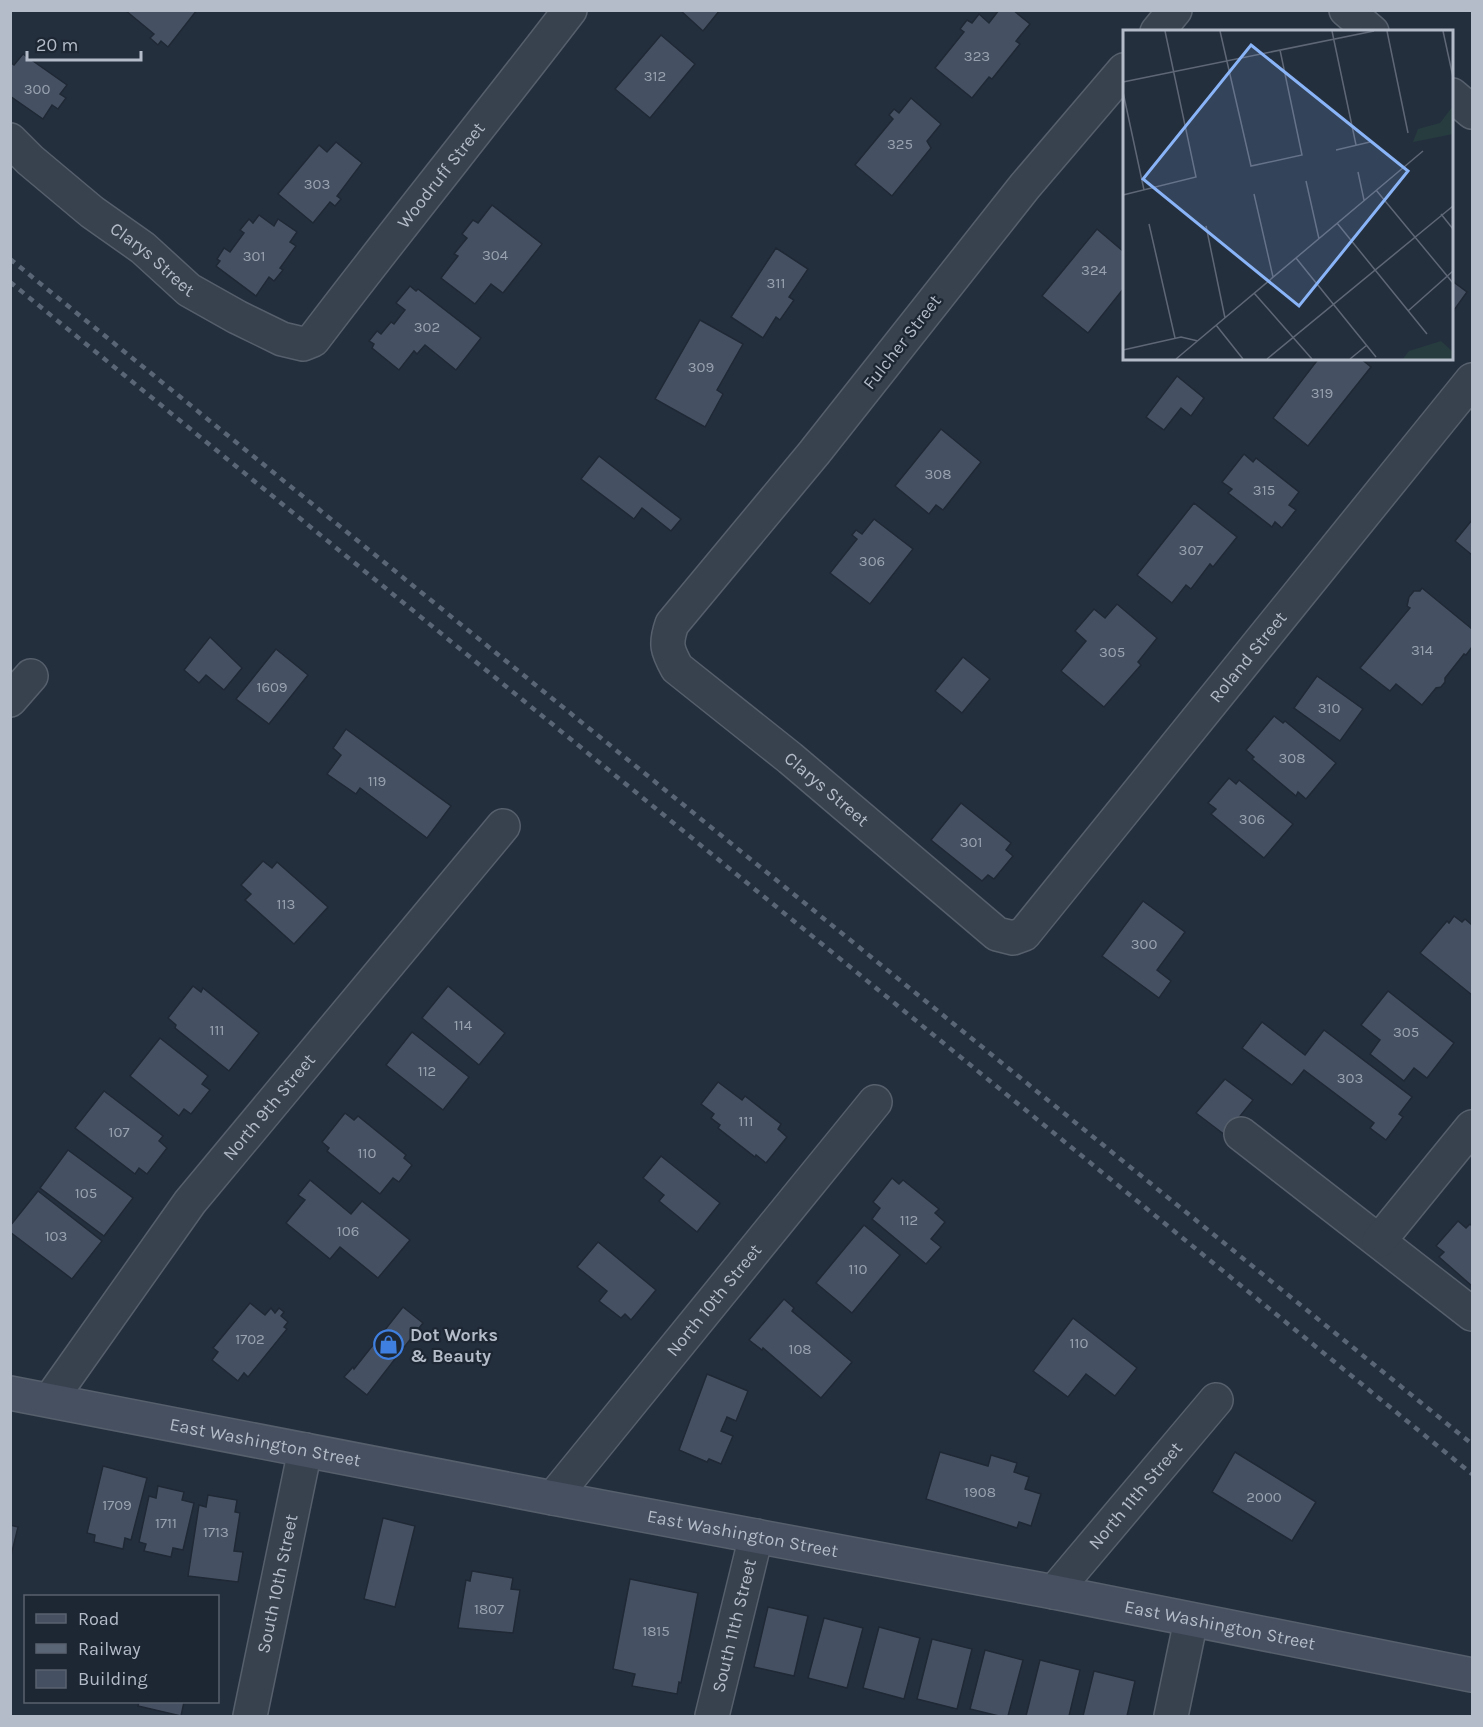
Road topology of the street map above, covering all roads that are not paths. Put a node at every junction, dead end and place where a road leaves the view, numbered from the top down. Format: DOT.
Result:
graph roads {
  1 [pos="570,10"];
  2 [pos="1175,10"];
  3 [pos="1346,10"];
  4 [pos="1159,30"];
  5 [pos="1370,30"];
  6 [pos="1123,72"];
  7 [pos="1453,96"];
  8 [pos="1473,112"];
  9 [pos="10,140"];
  10 [pos="313,340"];
  11 [pos="1473,380"];
  12 [pos="680,614"];
  13 [pos="503,826"];
  14 [pos="1024,934"];
  15 [pos="875,1102"];
  16 [pos="1473,1127"];
  17 [pos="1241,1134"];
  18 [pos="1379,1241"];
  19 [pos="1473,1314"];
  20 [pos="10,1393"];
  21 [pos="50,1400"];
  22 [pos="1216,1400"];
  23 [pos="305,1450"];
  24 [pos="553,1498"];
  25 [pos="756,1536"];
  26 [pos="1054,1592"];
  27 [pos="1191,1620"];
  28 [pos="1473,1675"];
  29 [pos="250,1716"];
  30 [pos="712,1716"];
  31 [pos="1171,1716"];
  1 -- 10 [label="street, Woodruff Street"];
  2 -- 4 [label="street"];
  3 -- 5 [label="street"];
  6 -- 12 [label="street, Fulcher Street"];
  7 -- 8 [label="street"];
  9 -- 10 [label="street, Clarys Street"];
  11 -- 14 [label="street, Roland Street"];
  12 -- 14 [label="street, Clarys Street"];
  13 -- 21 [label="street, North 9th Street"];
  15 -- 24 [label="street, North 10th Street"];
  16 -- 18 [label="street"];
  17 -- 18 [label="street"];
  18 -- 19 [label="street"];
  20 -- 21 [label="main road, East Washington Street"];
  21 -- 23 [label="main road, East Washington Street"];
  22 -- 26 [label="street, North 11th Street"];
  23 -- 24 [label="main road, East Washington Street"];
  23 -- 29 [label="street, South 10th Street"];
  24 -- 25 [label="main road, East Washington Street"];
  25 -- 26 [label="main road, East Washington Street"];
  25 -- 30 [label="street, South 11th Street"];
  26 -- 27 [label="main road, East Washington Street"];
  27 -- 28 [label="main road, East Washington Street"];
  27 -- 31 [label="street"];
}
